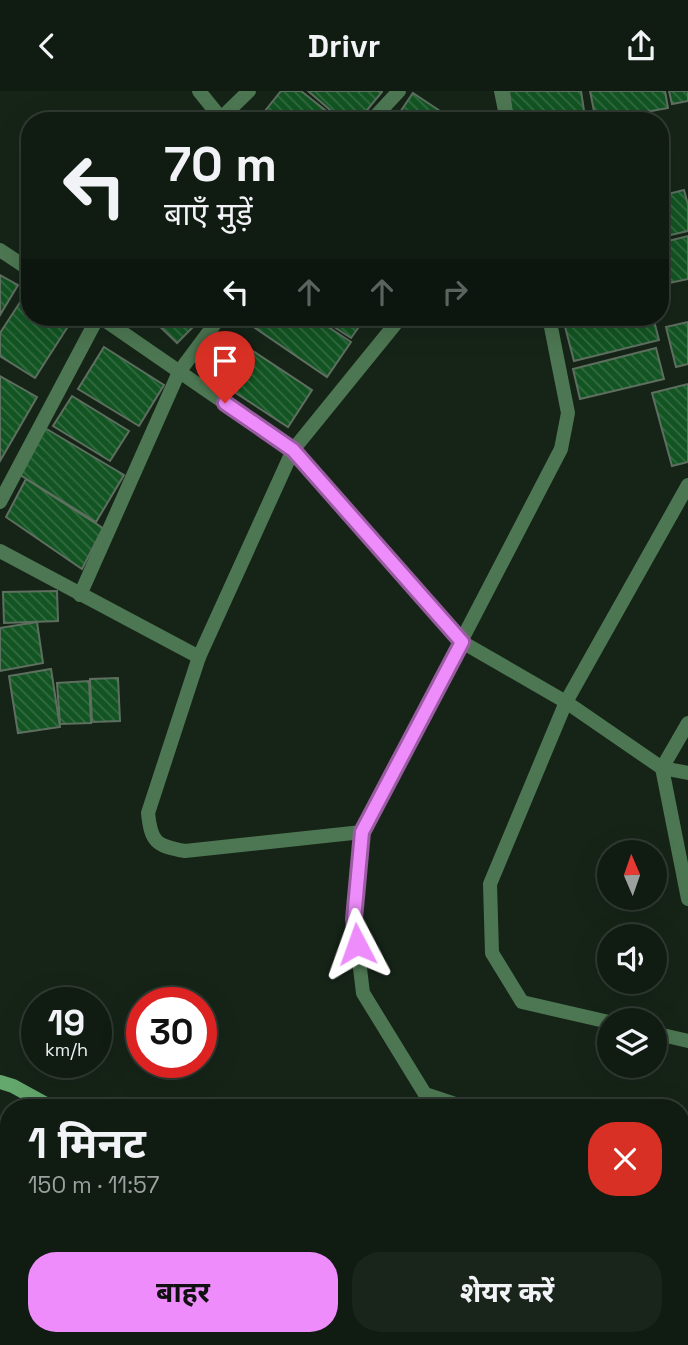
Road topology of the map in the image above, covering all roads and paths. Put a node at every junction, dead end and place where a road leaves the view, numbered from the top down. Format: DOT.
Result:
graph roads {
  1 [pos="199,91"];
  2 [pos="249,91"];
  3 [pos="399,91"];
  4 [pos="501,91"];
  5 [pos="214,112"];
  6 [pos="226,112"];
  7 [pos="379,112"];
  8 [pos="505,112"];
  9 [pos="0,250"];
  10 [pos="21,264"];
  11 [pos="94,326"];
  12 [pos="112,326"];
  13 [pos="213,326"];
  14 [pos="394,326"];
  15 [pos="551,326"];
  16 [pos="179,372"];
  17 [pos="293,450"];
  18 [pos="688,485"];
  19 [pos="1,496"];
  20 [pos="0,551"];
  21 [pos="80,595"];
  22 [pos="462,642"];
  23 [pos="199,657"];
  24 [pos="566,702"];
  25 [pos="688,723"];
  26 [pos="662,768"];
  27 [pos="688,773"];
  28 [pos="362,832"];
  29 [pos="688,899"];
  30 [pos="597,1019"];
  31 [pos="667,1036"];
  32 [pos="688,1041"];
  33 [pos="0,1082"];
  34 [pos="37,1099"];
  35 [pos="440,1099"];
  1 -- 5 [label="street"];
  2 -- 6 [label="street"];
  3 -- 7 [label="street"];
  4 -- 8 [label="street"];
  9 -- 10 [label="street"];
  11 -- 19 [label="street"];
  12 -- 16 [label="street"];
  13 -- 16 [label="street"];
  14 -- 17 [label="street"];
  15 -- 22 [label="street"];
  16 -- 17 [label="street"];
  16 -- 21 [label="street"];
  17 -- 22 [label="street"];
  17 -- 23 [label="street"];
  18 -- 24 [label="street"];
  20 -- 21 [label="street"];
  21 -- 23 [label="street"];
  22 -- 24 [label="street"];
  22 -- 28 [label="street"];
  23 -- 28 [label="street"];
  24 -- 26 [label="street"];
  24 -- 30 [label="street"];
  25 -- 26 [label="street"];
  26 -- 27 [label="street"];
  26 -- 29 [label="street"];
  28 -- 35 [label="street"];
  31 -- 32 [label="street"];
  33 -- 34 [label="main road"];
}
